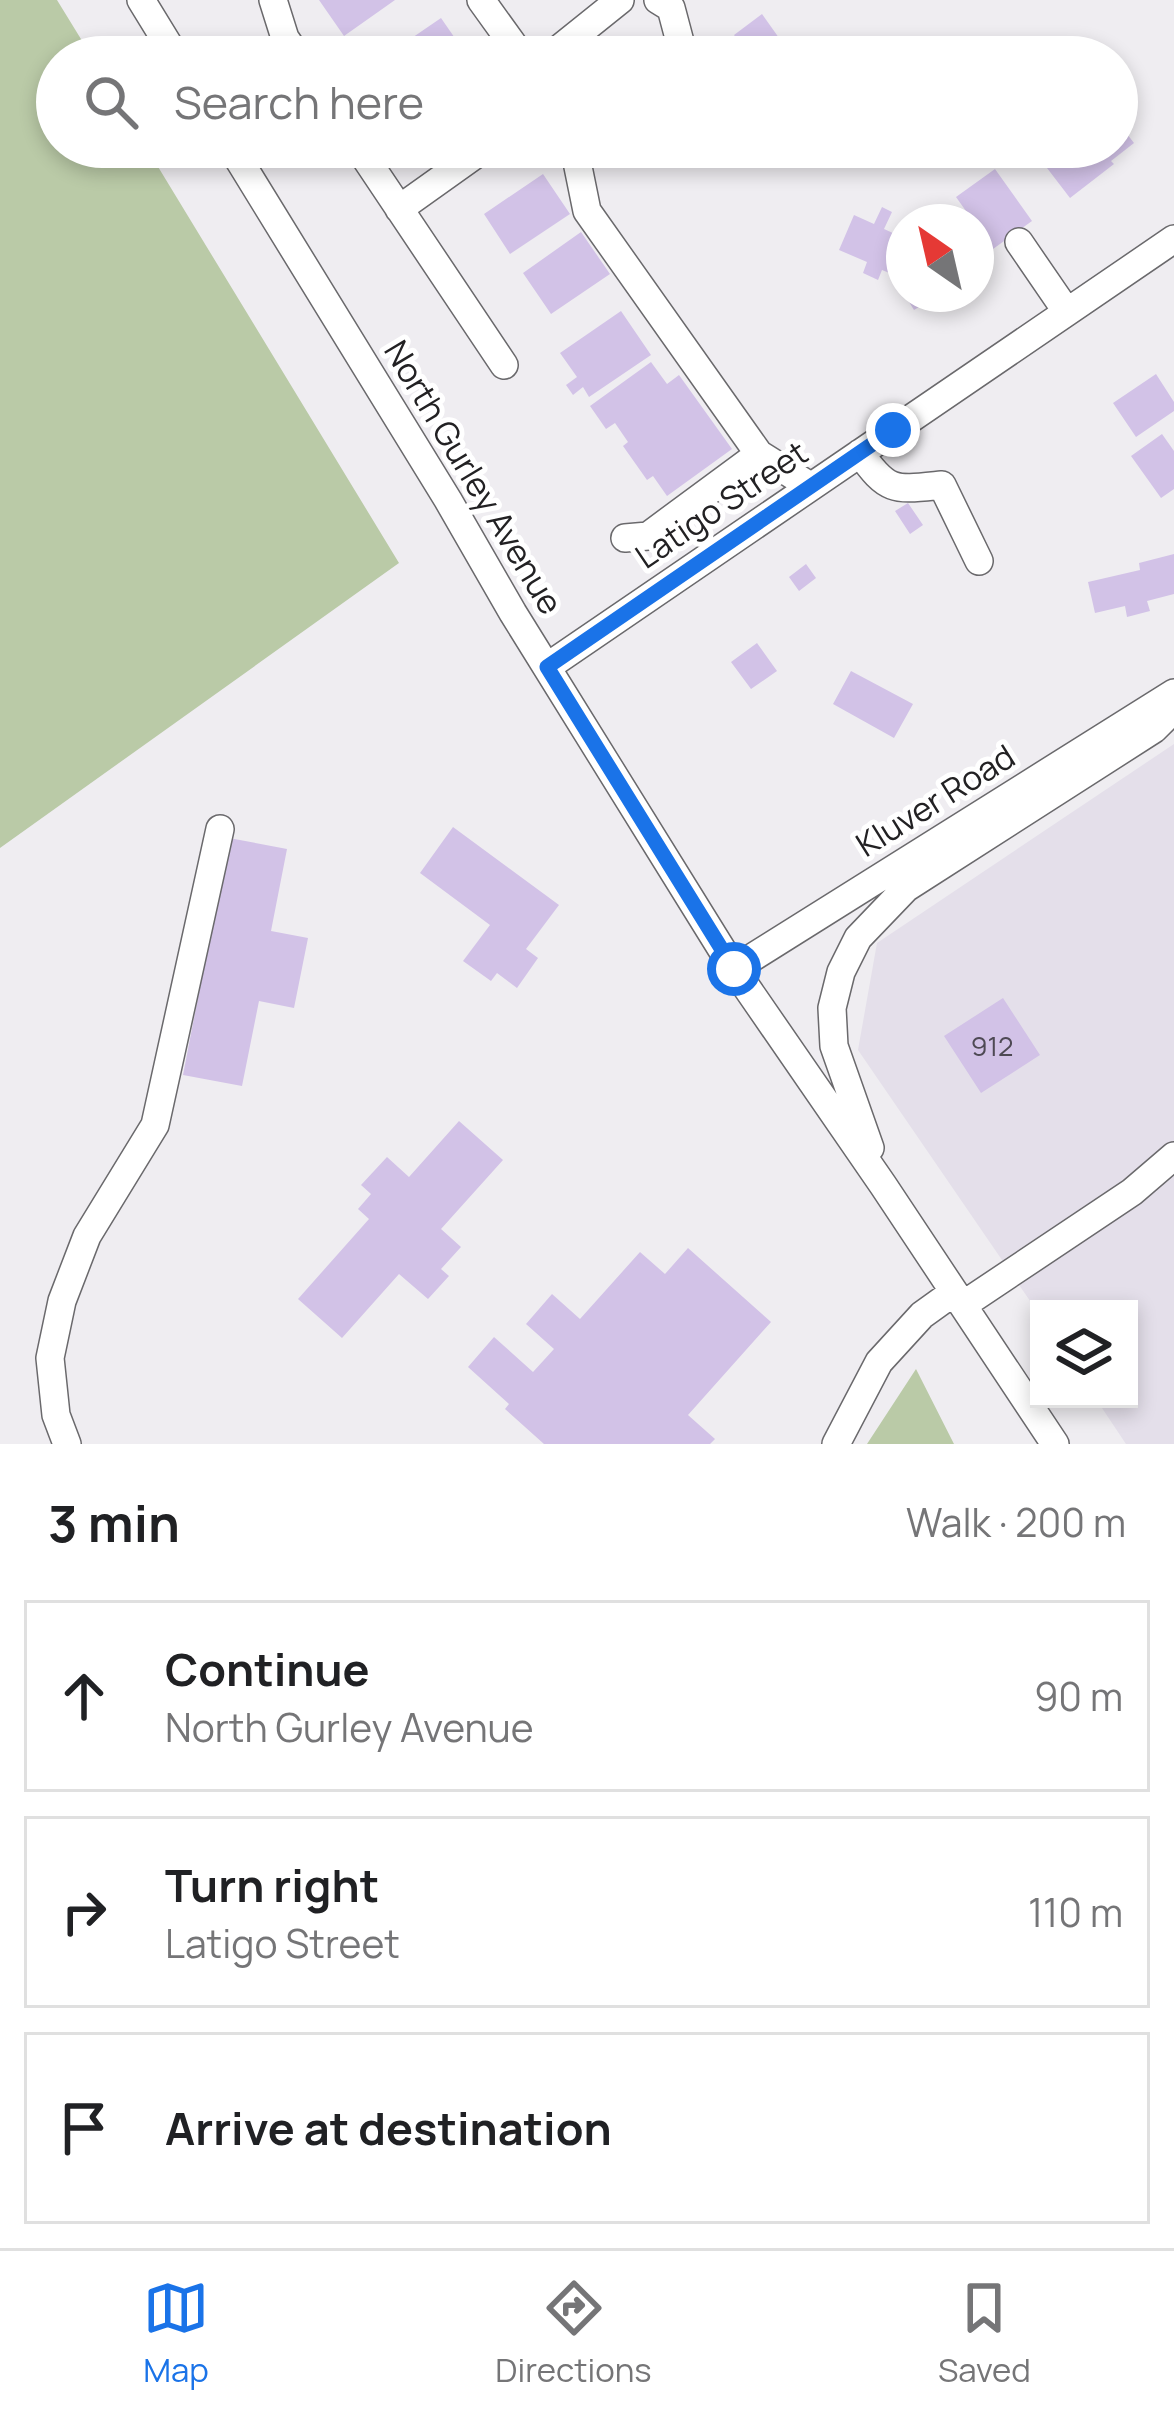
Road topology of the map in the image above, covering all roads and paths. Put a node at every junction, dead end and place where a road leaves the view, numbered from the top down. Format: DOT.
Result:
graph roads {
  1 [pos="141,0"];
  2 [pos="273,0"];
  3 [pos="481,0"];
  4 [pos="620,0"];
  5 [pos="658,0"];
  6 [pos="163,36"];
  7 [pos="284,36"];
  8 [pos="507,36"];
  9 [pos="575,36"];
  10 [pos="679,36"];
  11 [pos="244,168"];
  12 [pos="372,168"];
  13 [pos="456,168"];
  14 [pos="578,168"];
  15 [pos="399,208"];
  16 [pos="1174,239"];
  17 [pos="1018,242"];
  18 [pos="1067,312"];
  19 [pos="504,365"];
  20 [pos="860,453"];
  21 [pos="759,454"];
  22 [pos="810,486"];
  23 [pos="625,538"];
  24 [pos="979,561"];
  25 [pos="547,667"];
  26 [pos="1174,693"];
  27 [pos="1174,709"];
  28 [pos="220,829"];
  29 [pos="734,969"];
  30 [pos="1174,1156"];
  31 [pos="883,1185"];
  32 [pos="959,1298"];
  33 [pos="67,1444"];
  34 [pos="836,1444"];
  35 [pos="1054,1444"];
  1 -- 6 [label="street"];
  2 -- 7 [label="street"];
  3 -- 8 [label="street"];
  4 -- 9 [label="street"];
  5 -- 10 [label="street"];
  11 -- 25 [label="street, North Gurley Avenue"];
  12 -- 15 [label="street"];
  13 -- 15 [label="street"];
  14 -- 21 [label="street"];
  15 -- 19 [label="street"];
  16 -- 18 [label="street, Latigo Street"];
  17 -- 18 [label="street"];
  18 -- 20 [label="street, Latigo Street"];
  20 -- 22 [label="street, Latigo Street"];
  20 -- 24 [label="street"];
  21 -- 22 [label="street"];
  21 -- 23 [label="street"];
  22 -- 25 [label="street, Latigo Street"];
  25 -- 29 [label="street, North Gurley Avenue"];
  26 -- 29 [label="street, Kluver Road"];
  27 -- 31 [label="street"];
  28 -- 33 [label="street"];
  29 -- 31 [label="street, North Gurley Avenue"];
  30 -- 32 [label="street"];
  31 -- 32 [label="street, North Gurley Avenue"];
  32 -- 34 [label="street"];
  32 -- 35 [label="street, North Gurley Avenue"];
}
